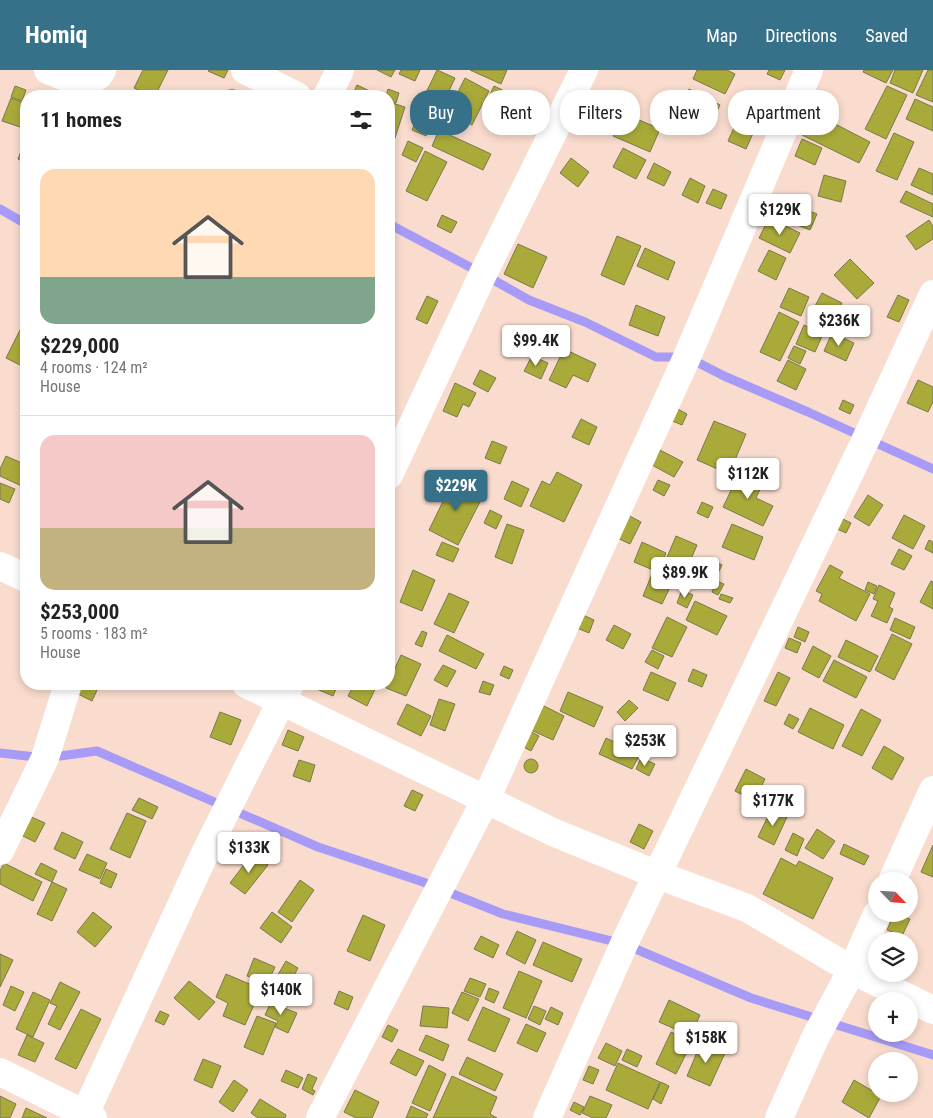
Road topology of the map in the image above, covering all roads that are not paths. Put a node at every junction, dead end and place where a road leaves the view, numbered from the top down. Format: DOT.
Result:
graph roads {
  1 [pos="48,70"];
  2 [pos="102,70"];
  3 [pos="246,70"];
  4 [pos="340,70"];
  5 [pos="584,70"];
  6 [pos="809,70"];
  7 [pos="285,90"];
  8 [pos="330,90"];
  9 [pos="933,294"];
  10 [pos="395,461"];
  11 [pos="0,566"];
  12 [pos="20,575"];
  13 [pos="66,690"];
  14 [pos="286,692"];
  15 [pos="933,790"];
  16 [pos="486,799"];
  17 [pos="0,851"];
  18 [pos="896,872"];
  19 [pos="658,875"];
  20 [pos="873,922"];
  21 [pos="852,970"];
  22 [pos="933,1010"];
  23 [pos="0,1072"];
  24 [pos="87,1117"];
  25 [pos="320,1118"];
  26 [pos="548,1118"];
  27 [pos="779,1118"];
  1 -- 2 [label="street"];
  3 -- 7 [label="street"];
  4 -- 8 [label="street"];
  5 -- 10 [label="street"];
  6 -- 16 [label="street"];
  9 -- 19 [label="street"];
  11 -- 12 [label="street"];
  13 -- 17 [label="street"];
  14 -- 16 [label="street"];
  14 -- 24 [label="street"];
  15 -- 18 [label="street"];
  16 -- 19 [label="street"];
  16 -- 25 [label="street"];
  19 -- 21 [label="street"];
  19 -- 26 [label="street"];
  20 -- 21 [label="street"];
  21 -- 22 [label="street"];
  21 -- 27 [label="street"];
  23 -- 24 [label="street"];
}
